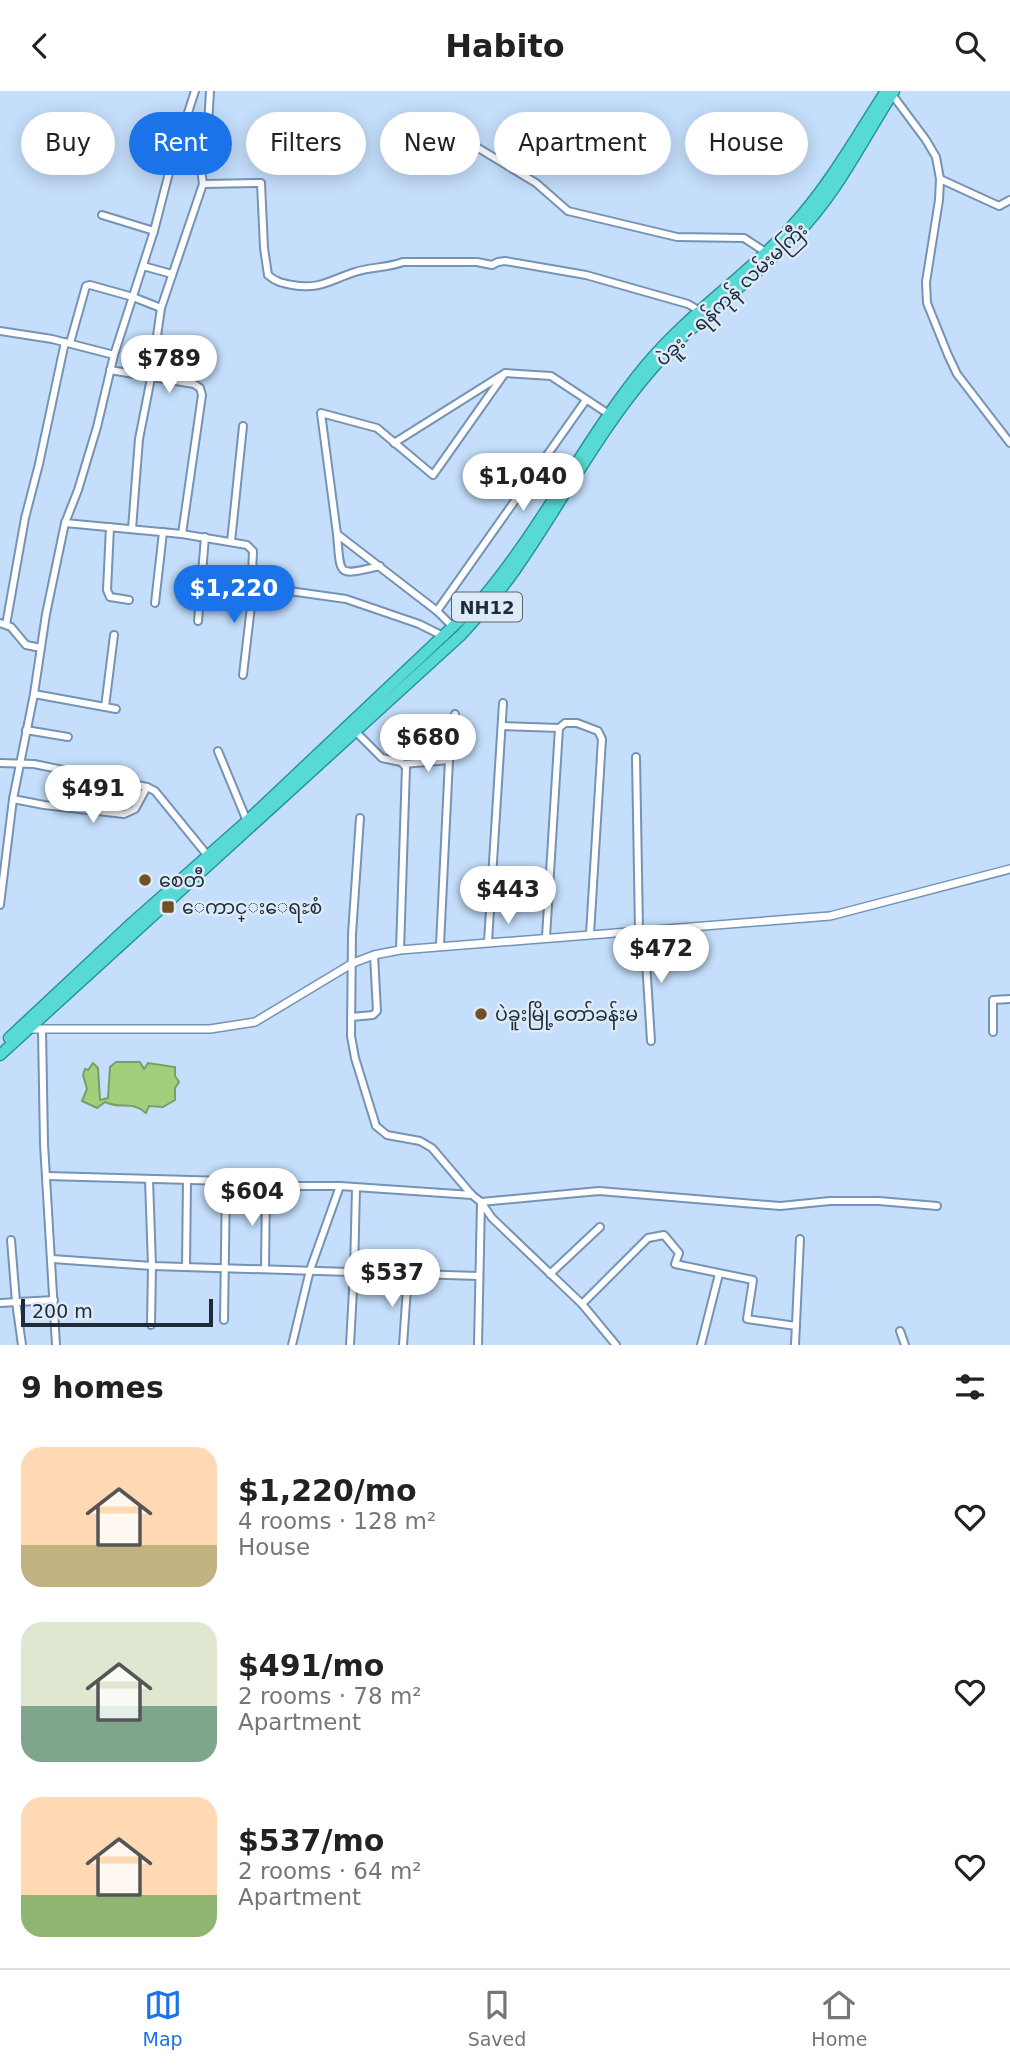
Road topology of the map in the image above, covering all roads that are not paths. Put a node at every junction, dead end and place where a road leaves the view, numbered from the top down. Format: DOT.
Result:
graph roads {
  1 [pos="195,91"];
  2 [pos="210,91"];
  3 [pos="890,92"];
  4 [pos="188,112"];
  5 [pos="209,112"];
  6 [pos="480,149"];
  7 [pos="168,175"];
  8 [pos="202,175"];
  9 [pos="940,179"];
  10 [pos="203,184"];
  11 [pos="1010,200"];
  12 [pos="102,215"];
  13 [pos="154,231"];
  14 [pos="770,255"];
  15 [pos="143,266"];
  16 [pos="172,274"];
  17 [pos="133,297"];
  18 [pos="161,308"];
  19 [pos="700,311"];
  20 [pos="0,331"];
  21 [pos="67,343"];
  22 [pos="114,355"];
  23 [pos="110,370"];
  24 [pos="505,373"];
  25 [pos="151,378"];
  26 [pos="586,400"];
  27 [pos="612,416"];
  28 [pos="243,426"];
  29 [pos="394,443"];
  30 [pos="1010,443"];
  31 [pos="65,523"];
  32 [pos="110,527"];
  33 [pos="132,529"];
  34 [pos="163,532"];
  35 [pos="182,534"];
  36 [pos="337,534"];
  37 [pos="205,537"];
  38 [pos="231,542"];
  39 [pos="380,566"];
  40 [pos="256,585"];
  41 [pos="129,600"];
  42 [pos="155,603"];
  43 [pos="437,611"];
  44 [pos="198,621"];
  45 [pos="3,624"];
  46 [pos="454,628"];
  47 [pos="114,635"];
  48 [pos="448,640"];
  49 [pos="41,648"];
  50 [pos="243,675"];
  51 [pos="34,694"];
  52 [pos="503,703"];
  53 [pos="105,707"];
  54 [pos="116,709"];
  55 [pos="455,714"];
  56 [pos="502,726"];
  57 [pos="353,728"];
  58 [pos="559,728"];
  59 [pos="26,730"];
  60 [pos="68,737"];
  61 [pos="218,751"];
  62 [pos="636,757"];
  63 [pos="449,760"];
  64 [pos="0,763"];
  65 [pos="21,764"];
  66 [pos="404,764"];
  67 [pos="146,787"];
  68 [pos="13,799"];
  69 [pos="360,818"];
  70 [pos="247,821"];
  71 [pos="208,856"];
  72 [pos="1010,869"];
  73 [pos="0,905"];
  74 [pos="641,930"];
  75 [pos="590,934"];
  76 [pos="546,937"];
  77 [pos="488,942"];
  78 [pos="440,945"];
  79 [pos="400,950"];
  80 [pos="374,955"];
  81 [pos="353,963"];
  82 [pos="1010,999"];
  83 [pos="351,1017"];
  84 [pos="24,1028"];
  85 [pos="42,1030"];
  86 [pos="993,1032"];
  87 [pos="6,1041"];
  88 [pos="651,1041"];
  89 [pos="0,1055"];
  90 [pos="47,1176"];
  91 [pos="149,1179"];
  92 [pos="187,1180"];
  93 [pos="226,1181"];
  94 [pos="340,1186"];
  95 [pos="266,1187"];
  96 [pos="356,1188"];
  97 [pos="472,1195"];
  98 [pos="481,1202"];
  99 [pos="937,1206"];
  100 [pos="600,1227"];
  101 [pos="800,1239"];
  102 [pos="10,1240"];
  103 [pos="52,1259"];
  104 [pos="152,1266"];
  105 [pos="186,1266"];
  106 [pos="225,1267"];
  107 [pos="265,1269"];
  108 [pos="310,1270"];
  109 [pos="355,1272"];
  110 [pos="408,1274"];
  111 [pos="550,1274"];
  112 [pos="719,1274"];
  113 [pos="479,1276"];
  114 [pos="54,1300"];
  115 [pos="16,1302"];
  116 [pos="0,1303"];
  117 [pos="582,1304"];
  118 [pos="224,1320"];
  119 [pos="151,1325"];
  120 [pos="796,1326"];
  121 [pos="900,1331"];
  122 [pos="22,1345"];
  123 [pos="56,1345"];
  124 [pos="292,1345"];
  125 [pos="349,1345"];
  126 [pos="403,1345"];
  127 [pos="478,1345"];
  128 [pos="616,1345"];
  129 [pos="701,1345"];
  130 [pos="795,1345"];
  131 [pos="905,1345"];
  1 -- 4 [label="street"];
  2 -- 5 [label="street"];
  3 -- 9 [label="street"];
  3 -- 14 [label="highway, ပဲခူး - ရန်ကုန် လမ်းမကြီး / NH12"];
  6 -- 14 [label="street"];
  7 -- 13 [label="street"];
  8 -- 10 [label="street"];
  9 -- 11 [label="street"];
  9 -- 30 [label="street"];
  10 -- 16 [label="street"];
  10 -- 19 [label="street"];
  12 -- 13 [label="street"];
  13 -- 15 [label="street"];
  14 -- 19 [label="highway, ပဲခူး - ရန်ကုန် လမ်းမကြီး / NH12"];
  14 -- 27 [label="highway, ပဲခူး - ရန်ကုန် လမ်းမကြီး / NH12"];
  15 -- 16 [label="street"];
  15 -- 17 [label="street"];
  16 -- 18 [label="street"];
  17 -- 18 [label="street"];
  17 -- 21 [label="street"];
  17 -- 22 [label="street"];
  18 -- 25 [label="street"];
  19 -- 27 [label="highway, ပဲခူး - ရန်ကုန် လမ်းမကြီး / NH12"];
  20 -- 21 [label="street"];
  21 -- 22 [label="street"];
  21 -- 45 [label="street"];
  22 -- 23 [label="street"];
  23 -- 25 [label="street"];
  23 -- 31 [label="street"];
  24 -- 26 [label="street"];
  24 -- 29 [label="street"];
  24 -- 29 [label="street"];
  25 -- 33 [label="street"];
  25 -- 35 [label="street"];
  26 -- 27 [label="street"];
  26 -- 43 [label="street"];
  27 -- 46 [label="highway, ပဲခူး - ရန်ကုန် လမ်းမကြီး / NH12"];
  27 -- 48 [label="highway, ပဲခူး - ရန်ကုန် လမ်းမကြီး / NH12"];
  28 -- 38 [label="street"];
  29 -- 36 [label="street"];
  31 -- 32 [label="street"];
  31 -- 49 [label="street"];
  32 -- 33 [label="street"];
  32 -- 41 [label="street"];
  33 -- 34 [label="street"];
  34 -- 35 [label="street"];
  34 -- 42 [label="street"];
  35 -- 37 [label="street"];
  36 -- 39 [label="street"];
  36 -- 39 [label="street"];
  37 -- 38 [label="street"];
  37 -- 44 [label="street"];
  38 -- 40 [label="street"];
  39 -- 43 [label="street"];
  40 -- 48 [label="street"];
  40 -- 50 [label="street"];
  43 -- 46 [label="street"];
  45 -- 49 [label="street"];
  46 -- 48 [label="highway, ပဲခူး - ရန်ကုန် လမ်းမကြီး / NH12"];
  47 -- 53 [label="street"];
  48 -- 57 [label="highway, ပဲခူး - ရန်ကုန် လမ်းမကြီး / NH12"];
  49 -- 51 [label="street"];
  51 -- 53 [label="street"];
  51 -- 59 [label="street"];
  52 -- 56 [label="street"];
  53 -- 54 [label="street"];
  55 -- 63 [label="street"];
  56 -- 58 [label="street"];
  56 -- 77 [label="street"];
  57 -- 66 [label="street"];
  57 -- 70 [label="highway, ပဲခူး - ရန်ကုန် လမ်းမကြီး / NH12"];
  57 -- 84 [label="highway, ပဲခူး - ရန်ကုန် လမ်းမကြီး / NH12"];
  58 -- 75 [label="street"];
  58 -- 76 [label="street"];
  59 -- 60 [label="street"];
  59 -- 65 [label="street"];
  61 -- 70 [label="street"];
  62 -- 74 [label="street"];
  63 -- 66 [label="street"];
  63 -- 78 [label="street"];
  64 -- 65 [label="street"];
  65 -- 67 [label="street"];
  65 -- 68 [label="street"];
  66 -- 79 [label="street"];
  67 -- 68 [label="street"];
  67 -- 71 [label="street"];
  68 -- 73 [label="street"];
  69 -- 81 [label="street"];
  70 -- 71 [label="highway, ပဲခူး - ရန်ကုန် လမ်းမကြီး / NH12"];
  71 -- 84 [label="highway, ပဲခူး - ရန်ကုန် လမ်းမကြီး / NH12"];
  72 -- 74 [label="street"];
  74 -- 75 [label="street"];
  74 -- 88 [label="street"];
  75 -- 76 [label="street"];
  76 -- 77 [label="street"];
  77 -- 78 [label="street"];
  78 -- 79 [label="street"];
  79 -- 80 [label="street"];
  80 -- 81 [label="street"];
  80 -- 83 [label="street"];
  81 -- 83 [label="street"];
  81 -- 85 [label="street"];
  82 -- 86 [label="street"];
  83 -- 97 [label="street"];
  84 -- 85 [label="street"];
  84 -- 87 [label="highway, ပဲခူး - ရန်ကုန် လမ်းမကြီး / NH12"];
  85 -- 90 [label="street"];
  87 -- 89 [label="highway, ပဲခူး - ရန်ကုန် လမ်းမကြီး / NH12"];
  90 -- 91 [label="street"];
  90 -- 103 [label="street"];
  91 -- 92 [label="street"];
  91 -- 104 [label="street"];
  92 -- 93 [label="street"];
  92 -- 105 [label="street"];
  93 -- 95 [label="street"];
  93 -- 106 [label="street"];
  94 -- 95 [label="street"];
  94 -- 96 [label="street"];
  94 -- 108 [label="street"];
  95 -- 107 [label="street"];
  96 -- 97 [label="street"];
  96 -- 109 [label="street"];
  97 -- 98 [label="street"];
  98 -- 99 [label="street"];
  98 -- 111 [label="street"];
  98 -- 113 [label="street"];
  100 -- 111 [label="street"];
  101 -- 120 [label="street"];
  102 -- 115 [label="street"];
  103 -- 104 [label="street"];
  103 -- 114 [label="street"];
  104 -- 105 [label="street"];
  104 -- 119 [label="street"];
  105 -- 106 [label="street"];
  106 -- 107 [label="street"];
  106 -- 118 [label="street"];
  107 -- 108 [label="street"];
  108 -- 109 [label="street"];
  108 -- 124 [label="street"];
  109 -- 110 [label="street"];
  109 -- 125 [label="street"];
  110 -- 113 [label="street"];
  110 -- 126 [label="street"];
  111 -- 117 [label="street"];
  112 -- 117 [label="street"];
  112 -- 120 [label="street"];
  112 -- 129 [label="street"];
  113 -- 127 [label="street"];
  114 -- 115 [label="street"];
  114 -- 123 [label="street"];
  115 -- 116 [label="street"];
  115 -- 122 [label="street"];
  117 -- 128 [label="street"];
  120 -- 130 [label="street"];
  121 -- 131 [label="street"];
}
